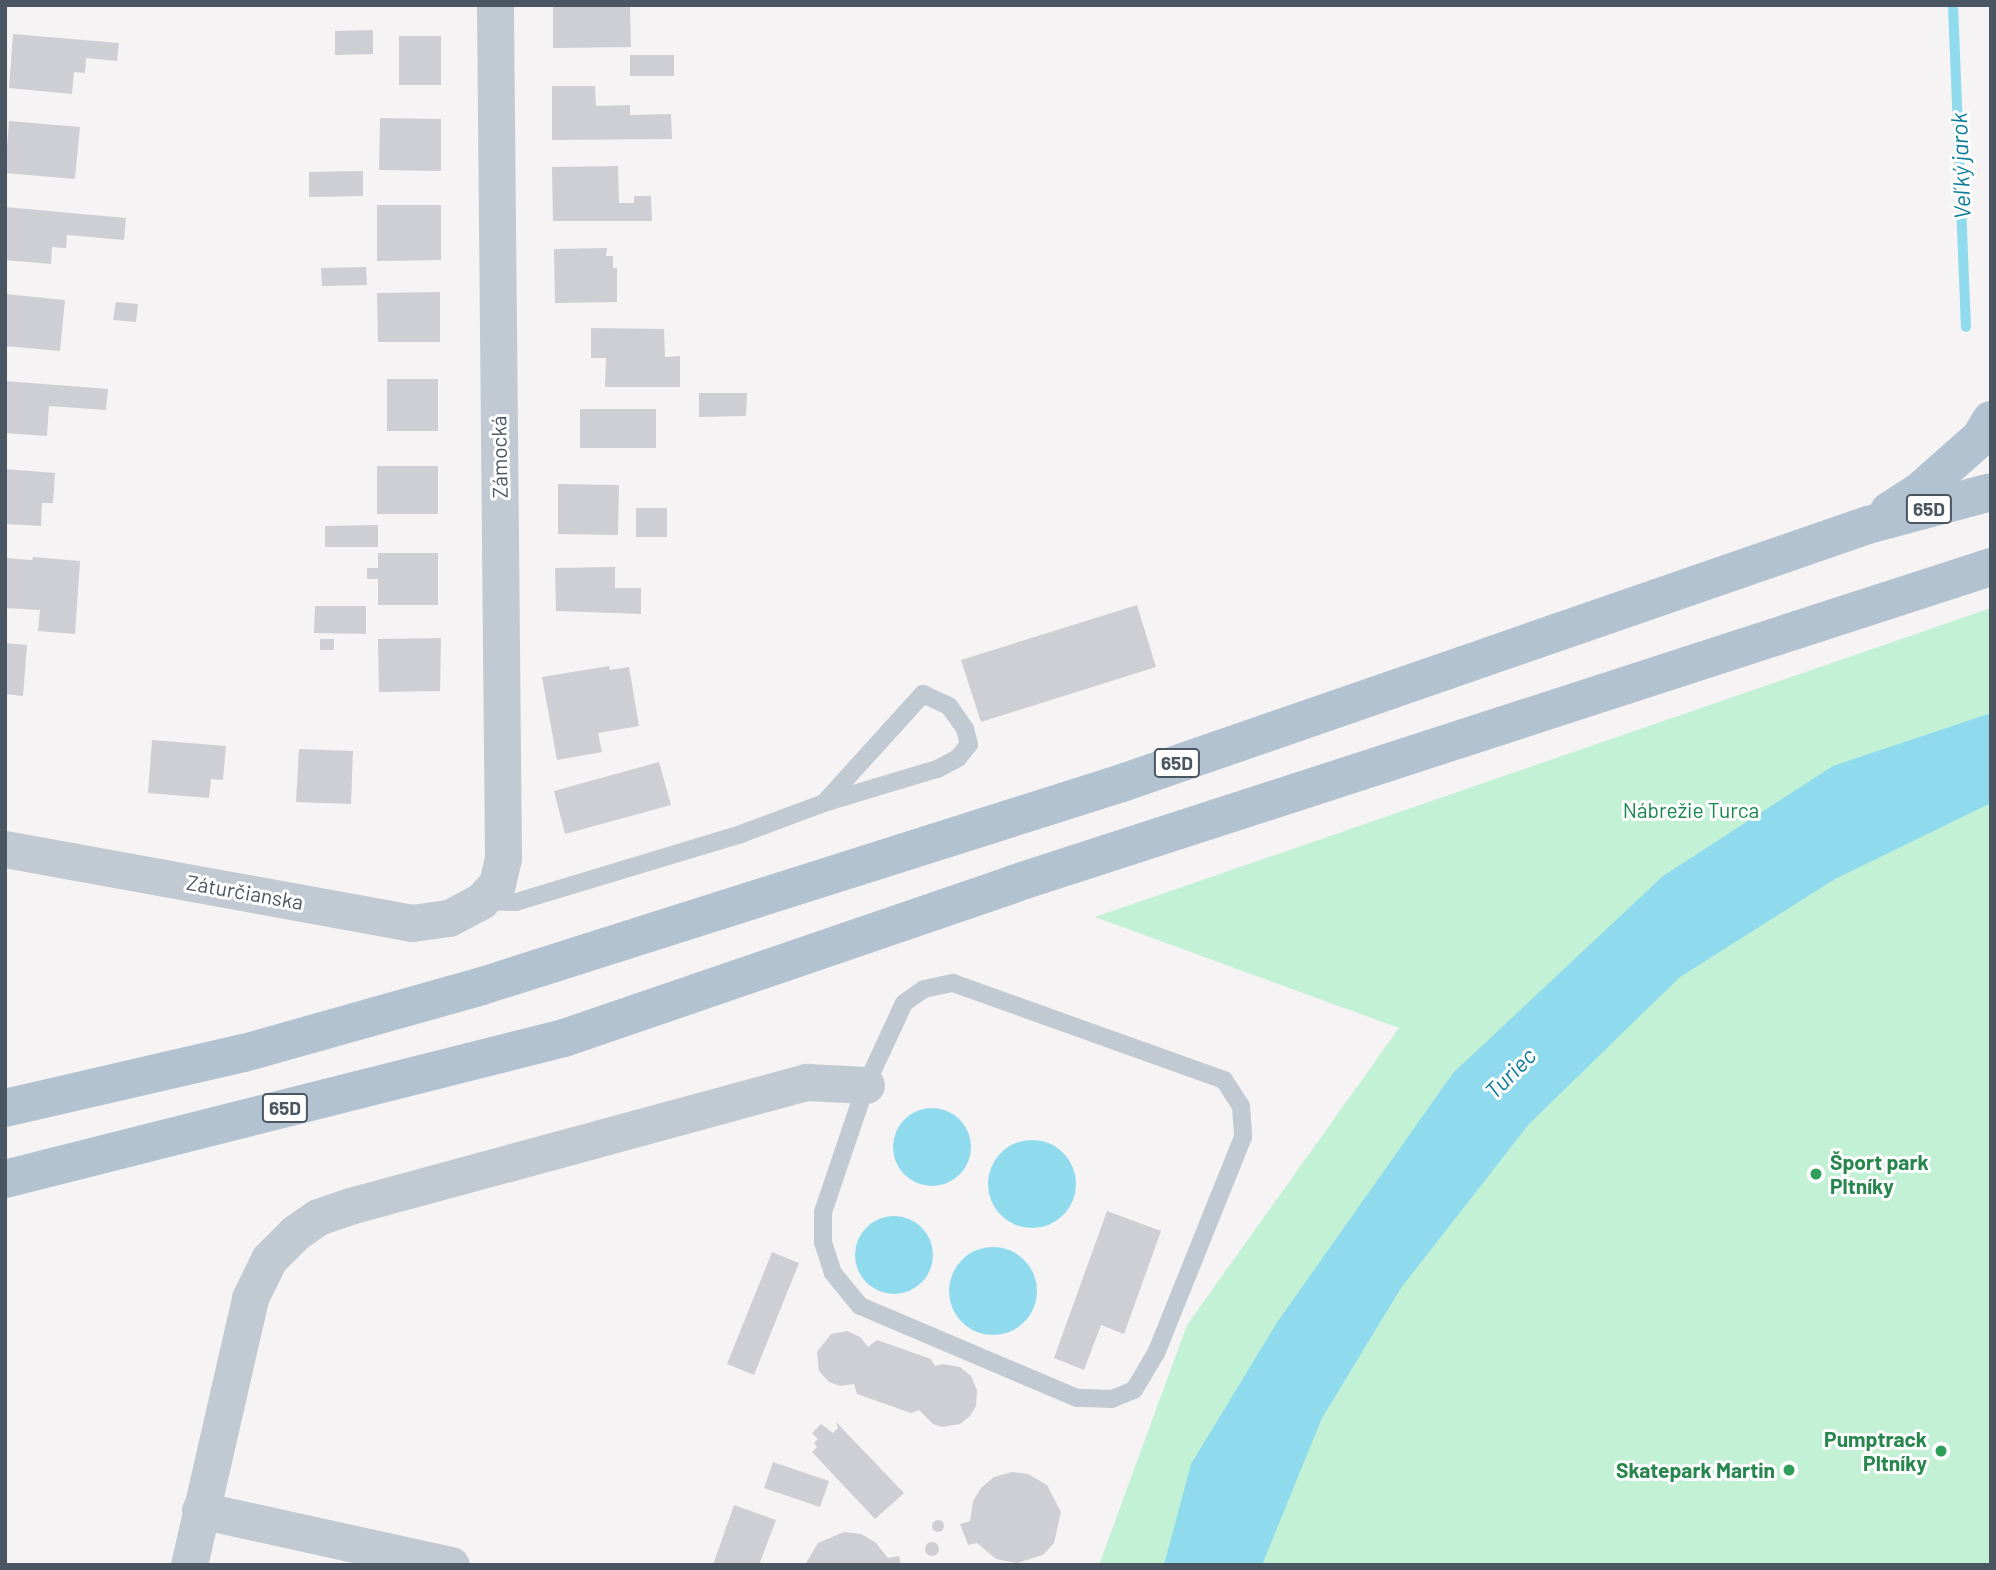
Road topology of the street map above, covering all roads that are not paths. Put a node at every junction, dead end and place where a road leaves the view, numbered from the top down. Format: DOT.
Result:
graph roads {
  1 [pos="495,5"];
  2 [pos="1991,420"];
  3 [pos="1991,492"];
  4 [pos="1868,525"];
  5 [pos="1991,567"];
  6 [pos="824,803"];
  7 [pos="5,849"];
  8 [pos="481,901"];
  9 [pos="866,1085"];
  10 [pos="6,1107"];
  11 [pos="5,1179"];
  12 [pos="200,1510"];
  13 [pos="189,1565"];
  14 [pos="451,1565"];
  1 -- 8 [label="street, Zámocká"];
  2 -- 4 [label="main road"];
  3 -- 4 [label="main road, 65D"];
  4 -- 10 [label="main road, 65D"];
  5 -- 11 [label="main road, 65D"];
  6 -- 6 [label="lane"];
  6 -- 8 [label="lane"];
  7 -- 8 [label="street, Záturčianska"];
  9 -- 9 [label="lane"];
  9 -- 12 [label="street"];
  12 -- 13 [label="street"];
  12 -- 14 [label="street"];
}
